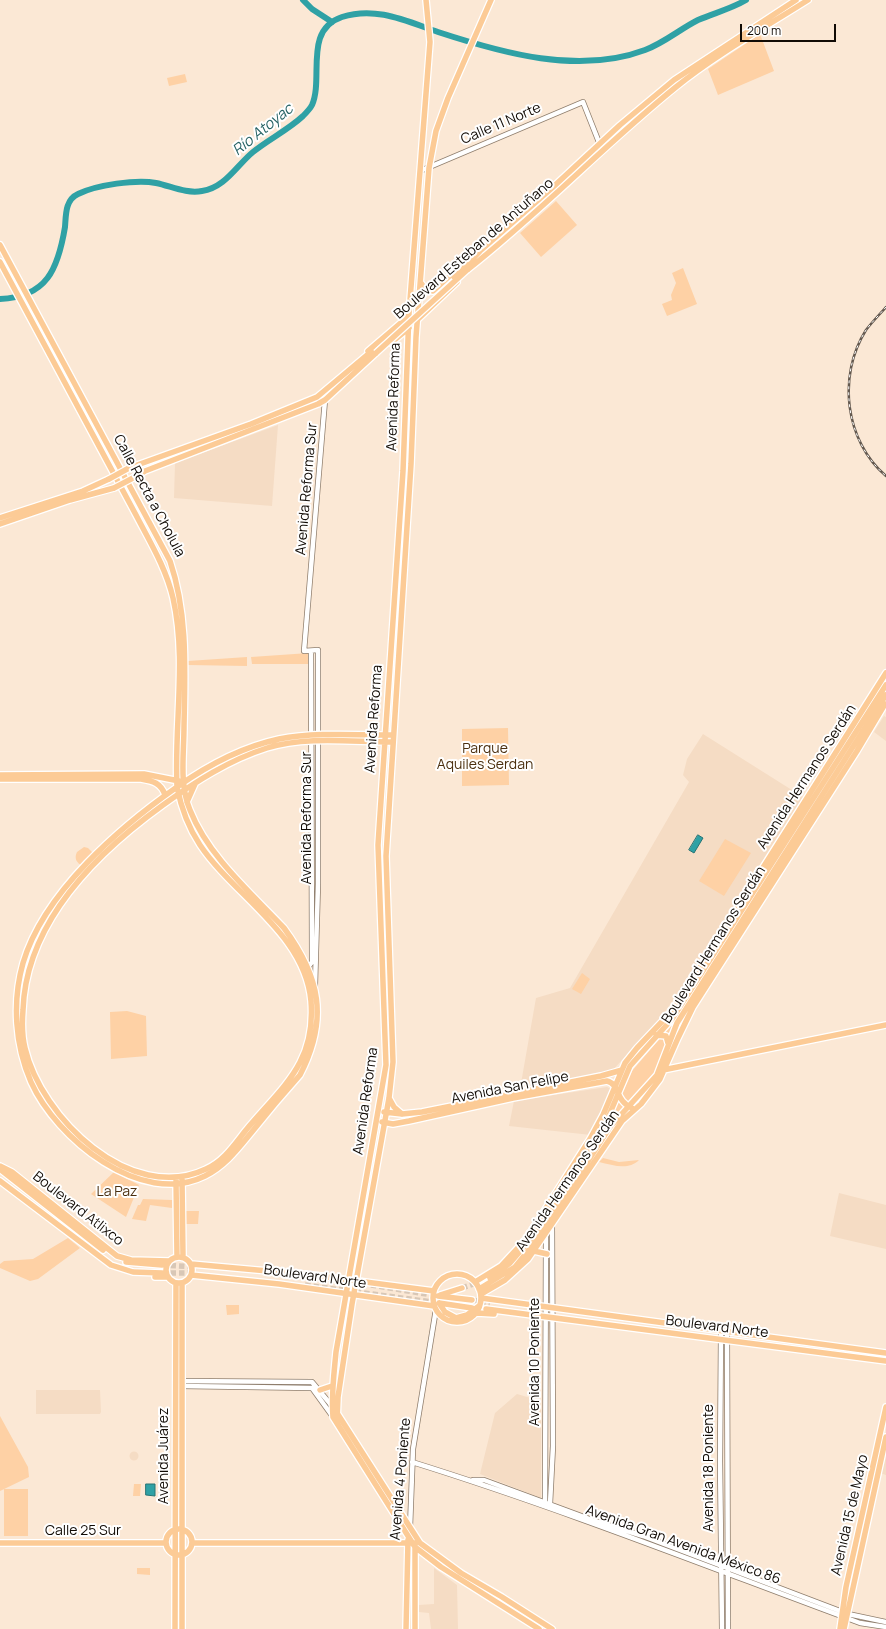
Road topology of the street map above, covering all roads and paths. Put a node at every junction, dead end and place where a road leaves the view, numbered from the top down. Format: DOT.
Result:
graph roads {
  1 [pos="426,0"];
  2 [pos="491,0"];
  3 [pos="796,0"];
  4 [pos="808,0"];
  5 [pos="601,147"];
  6 [pos="429,168"];
  7 [pos="420,171"];
  8 [pos="0,245"];
  9 [pos="480,251"];
  10 [pos="484,257"];
  11 [pos="0,262"];
  12 [pos="465,269"];
  13 [pos="420,283"];
  14 [pos="409,313"];
  15 [pos="417,320"];
  16 [pos="408,328"];
  17 [pos="364,361"];
  18 [pos="325,400"];
  19 [pos="0,518"];
  20 [pos="0,524"];
  21 [pos="311,651"];
  22 [pos="886,673"];
  23 [pos="886,685"];
  24 [pos="881,693"];
  25 [pos="886,702"];
  26 [pos="867,711"];
  27 [pos="384,735"];
  28 [pos="393,735"];
  29 [pos="311,739"];
  30 [pos="318,739"];
  31 [pos="384,742"];
  32 [pos="392,742"];
  33 [pos="177,771"];
  34 [pos="835,773"];
  35 [pos="0,775"];
  36 [pos="164,777"];
  37 [pos="820,778"];
  38 [pos="0,780"];
  39 [pos="177,780"];
  40 [pos="182,783"];
  41 [pos="195,783"];
  42 [pos="177,787"];
  43 [pos="181,792"];
  44 [pos="165,795"];
  45 [pos="170,799"];
  46 [pos="184,803"];
  47 [pos="800,810"];
  48 [pos="796,826"];
  49 [pos="798,833"];
  50 [pos="797,843"];
  51 [pos="778,874"];
  52 [pos="762,889"];
  53 [pos="754,912"];
  54 [pos="739,925"];
  55 [pos="735,943"];
  56 [pos="726,946"];
  57 [pos="308,967"];
  58 [pos="315,986"];
  59 [pos="886,1024"];
  60 [pos="656,1035"];
  61 [pos="652,1040"];
  62 [pos="644,1042"];
  63 [pos="668,1046"];
  64 [pos="630,1066"];
  65 [pos="663,1068"];
  66 [pos="622,1071"];
  67 [pos="584,1082"];
  68 [pos="615,1086"];
  69 [pos="618,1094"];
  70 [pos="389,1098"];
  71 [pos="632,1108"];
  72 [pos="378,1111"];
  73 [pos="386,1112"];
  74 [pos="402,1114"];
  75 [pos="376,1121"];
  76 [pos="384,1122"];
  77 [pos="589,1145"];
  78 [pos="0,1167"];
  79 [pos="367,1175"];
  80 [pos="375,1176"];
  81 [pos="179,1180"];
  82 [pos="0,1181"];
  83 [pos="10,1188"];
  84 [pos="549,1218"];
  85 [pos="538,1222"];
  86 [pos="549,1227"];
  87 [pos="538,1228"];
  88 [pos="546,1234"];
  89 [pos="534,1251"];
  90 [pos="547,1254"];
  91 [pos="180,1257"];
  92 [pos="169,1260"];
  93 [pos="191,1264"];
  94 [pos="162,1265"];
  95 [pos="162,1273"];
  96 [pos="191,1275"];
  97 [pos="168,1277"];
  98 [pos="490,1278"];
  99 [pos="349,1280"];
  100 [pos="356,1280"];
  101 [pos="475,1282"];
  102 [pos="176,1283"];
  103 [pos="182,1283"];
  104 [pos="462,1288"];
  105 [pos="347,1293"];
  106 [pos="354,1294"];
  107 [pos="437,1294"];
  108 [pos="480,1294"];
  109 [pos="472,1300"];
  110 [pos="490,1303"];
  111 [pos="436,1306"];
  112 [pos="480,1306"];
  113 [pos="472,1308"];
  114 [pos="549,1308"];
  115 [pos="486,1310"];
  116 [pos="477,1312"];
  117 [pos="549,1317"];
  118 [pos="724,1331"];
  119 [pos="724,1340"];
  120 [pos="886,1353"];
  121 [pos="886,1361"];
  122 [pos="179,1383"];
  123 [pos="332,1386"];
  124 [pos="320,1390"];
  125 [pos="332,1406"];
  126 [pos="886,1407"];
  127 [pos="335,1415"];
  128 [pos="886,1437"];
  129 [pos="412,1462"];
  130 [pos="547,1505"];
  131 [pos="410,1528"];
  132 [pos="175,1529"];
  133 [pos="182,1530"];
  134 [pos="408,1536"];
  135 [pos="0,1542"];
  136 [pos="166,1543"];
  137 [pos="192,1543"];
  138 [pos="414,1544"];
  139 [pos="175,1555"];
  140 [pos="182,1555"];
  141 [pos="721,1568"];
  142 [pos="728,1570"];
  143 [pos="845,1615"];
  144 [pos="886,1622"];
  145 [pos="886,1627"];
  146 [pos="175,1629"];
  147 [pos="182,1629"];
  148 [pos="406,1629"];
  149 [pos="415,1629"];
  150 [pos="539,1629"];
  151 [pos="552,1629"];
  152 [pos="722,1629"];
  153 [pos="728,1629"];
  154 [pos="840,1629"];
  155 [pos="844,1629"];
  1 -- 7 [label="main road, Avenida Reforma"];
  2 -- 6 [label="main road, Avenida Reforma"];
  3 -- 5 [label="main road, Boulevard Esteban de Antuñano"];
  4 -- 5 [label="main road, Boulevard Esteban de Antuñano"];
  5 -- 6 [label="street, Calle 11 Norte"];
  5 -- 9 [label="main road, Boulevard Esteban de Antuñano"];
  5 -- 10 [label="main road, Boulevard Esteban de Antuñano"];
  6 -- 7 [label="street, Calle 11 Norte"];
  6 -- 13 [label="main road, Avenida Reforma"];
  7 -- 14 [label="main road, Avenida Reforma"];
  8 -- 40 [label="main road, Calle Recta a Cholula"];
  9 -- 12 [label="main road, Boulevard Esteban de Antuñano"];
  9 -- 13 [label="main road"];
  10 -- 12 [label="main road, Boulevard Esteban de Antuñano"];
  10 -- 15 [label="main road"];
  11 -- 33 [label="main road, Calle Recta a Cholula"];
  12 -- 17 [label="main road, Boulevard Esteban de Antuñano, bridge"];
  13 -- 15 [label="main road, Avenida Reforma"];
  14 -- 16 [label="main road, Avenida Reforma"];
  14 -- 17 [label="main road"];
  15 -- 28 [label="main road, Avenida Reforma"];
  16 -- 17 [label="main road"];
  16 -- 27 [label="main road, Avenida Reforma"];
  17 -- 18 [label="main road, Boulevard Esteban de Antuñano"];
  17 -- 19 [label="main road, Boulevard Esteban de Antuñano, bridge"];
  18 -- 20 [label="main road, Boulevard Esteban de Antuñano, bridge"];
  18 -- 21 [label="street, Avenida Reforma Sur"];
  21 -- 29 [label="street, Avenida Reforma Sur"];
  21 -- 30 [label="street, Avenida Reforma Sur"];
  22 -- 24 [label="main road"];
  23 -- 24 [label="main road, Boulevard Hermanos Serdán"];
  24 -- 26 [label="main road, Boulevard Hermanos Serdán"];
  24 -- 34 [label="main road, Boulevard Hermanos Serdán"];
  25 -- 34 [label="main road, Avenida Hermanos Serdán"];
  26 -- 34 [label="main road, Boulevard Hermanos Serdán"];
  26 -- 37 [label="main road, Avenida Hermanos Serdán"];
  27 -- 28 [label="main road"];
  27 -- 30 [label="main road"];
  27 -- 31 [label="main road, Avenida Reforma"];
  28 -- 32 [label="main road, Avenida Reforma"];
  29 -- 30 [label="main road"];
  29 -- 40 [label="main road"];
  29 -- 41 [label="main road"];
  29 -- 57 [label="street, Avenida Reforma Sur"];
  30 -- 31 [label="main road"];
  30 -- 58 [label="street, Avenida Reforma Sur"];
  31 -- 32 [label="main road"];
  31 -- 72 [label="main road, Avenida Reforma"];
  32 -- 70 [label="main road, Avenida Reforma"];
  33 -- 36 [label="main road"];
  33 -- 39 [label="main road, Calle Recta a Cholula"];
  34 -- 37 [label="main road"];
  34 -- 48 [label="main road, Boulevard Hermanos Serdán"];
  34 -- 49 [label="main road, Boulevard Hermanos Serdán"];
  34 -- 50 [label="main road, Avenida Hermanos Serdán"];
  35 -- 36 [label="main road"];
  36 -- 39 [label="main road"];
  37 -- 47 [label="main road, Avenida Hermanos Serdán"];
  38 -- 44 [label="main road"];
  39 -- 40 [label="main road"];
  39 -- 42 [label="main road, Calle Recta a Cholula"];
  40 -- 42 [label="main road"];
  40 -- 43 [label="main road, Calle Recta a Cholula"];
  41 -- 43 [label="main road"];
  41 -- 46 [label="main road"];
  42 -- 43 [label="main road, Calle Recta a Cholula"];
  42 -- 44 [label="main road"];
  43 -- 45 [label="main road"];
  43 -- 46 [label="main road"];
  44 -- 81 [label="main road"];
  45 -- 46 [label="main road"];
  45 -- 81 [label="main road"];
  46 -- 57 [label="main road"];
  46 -- 81 [label="main road"];
  47 -- 48 [label="main road"];
  47 -- 62 [label="main road, Avenida Hermanos Serdán"];
  48 -- 60 [label="main road, Boulevard Hermanos Serdán"];
  49 -- 50 [label="main road"];
  49 -- 52 [label="main road, Boulevard Hermanos Serdán"];
  50 -- 51 [label="main road, Avenida Hermanos Serdán"];
  51 -- 52 [label="main road"];
  51 -- 53 [label="main road, Avenida Hermanos Serdán"];
  52 -- 54 [label="main road, Boulevard Hermanos Serdán"];
  53 -- 54 [label="main road"];
  53 -- 55 [label="main road, Avenida Hermanos Serdán"];
  54 -- 56 [label="main road, Boulevard Hermanos Serdán"];
  55 -- 56 [label="main road"];
  55 -- 65 [label="main road, Avenida Hermanos Serdán"];
  56 -- 63 [label="main road, Boulevard Hermanos Serdán"];
  57 -- 58 [label="main road"];
  58 -- 81 [label="main road"];
  59 -- 65 [label="main road"];
  60 -- 61 [label="main road, Boulevard Hermanos Serdán"];
  60 -- 63 [label="main road"];
  61 -- 62 [label="main road"];
  61 -- 64 [label="main road, Boulevard Hermanos Serdán"];
  62 -- 66 [label="main road, Avenida Hermanos Serdán"];
  63 -- 65 [label="main road, Boulevard Hermanos Serdán"];
  64 -- 66 [label="main road, Avenida San Felipe"];
  64 -- 69 [label="main road, Boulevard Hermanos Serdán"];
  65 -- 71 [label="main road, Boulevard Hermanos Serdán"];
  66 -- 67 [label="main road, Avenida San Felipe"];
  66 -- 68 [label="main road, Avenida Hermanos Serdán"];
  67 -- 68 [label="main road, Avenida San Felipe"];
  67 -- 74 [label="main road, Avenida San Felipe"];
  67 -- 76 [label="main road, Avenida San Felipe"];
  68 -- 69 [label="main road"];
  68 -- 77 [label="main road, Avenida Hermanos Serdán"];
  69 -- 71 [label="main road"];
  69 -- 77 [label="main road, Boulevard Hermanos Serdán"];
  70 -- 73 [label="main road, Avenida Reforma"];
  70 -- 74 [label="main road"];
  71 -- 84 [label="main road, Boulevard Hermanos Serdán"];
  71 -- 86 [label="main road, Avenida Hermanos Serdán"];
  72 -- 73 [label="main road, Avenida San Felipe"];
  72 -- 75 [label="main road, Avenida Reforma"];
  73 -- 74 [label="main road, Avenida San Felipe"];
  73 -- 76 [label="main road, Avenida Reforma"];
  75 -- 76 [label="main road, Avenida San Felipe"];
  75 -- 79 [label="main road, Avenida Reforma"];
  76 -- 80 [label="main road, Avenida Reforma"];
  77 -- 84 [label="main road, Boulevard Hermanos Serdán"];
  77 -- 85 [label="main road, Avenida Hermanos Serdán"];
  78 -- 92 [label="main road, Boulevard Atlixco"];
  78 -- 94 [label="main road, Boulevard Atlixco"];
  79 -- 80 [label="main road"];
  79 -- 99 [label="main road, Avenida Reforma"];
  80 -- 100 [label="main road, Avenida Reforma"];
  81 -- 91 [label="main road"];
  82 -- 83 [label="main road, Boulevard Atlixco"];
  83 -- 95 [label="main road, Boulevard Atlixco"];
  83 -- 97 [label="main road, Boulevard Atlixco"];
  84 -- 86 [label="main road, Boulevard Hermanos Serdán"];
  84 -- 87 [label="main road, Boulevard Hermanos Serdán"];
  85 -- 87 [label="main road"];
  85 -- 101 [label="main road, Avenida Hermanos Serdán"];
  86 -- 88 [label="main road, Avenida Hermanos Serdán"];
  86 -- 108 [label="main road, Boulevard Hermanos Serdán"];
  86 -- 114 [label="street, Avenida 10 Poniente"];
  87 -- 98 [label="main road, Boulevard Hermanos Serdán"];
  88 -- 89 [label="main road, Avenida Hermanos Serdán"];
  88 -- 90 [label="street, Avenida 10 Poniente"];
  89 -- 90 [label="main road"];
  89 -- 108 [label="main road, Avenida Hermanos Serdán"];
  90 -- 114 [label="street, Avenida 10 Poniente"];
  91 -- 92 [label="main road"];
  91 -- 93 [label="main road"];
  92 -- 97 [label="main road"];
  93 -- 96 [label="main road"];
  93 -- 99 [label="main road, Boulevard Norte"];
  96 -- 103 [label="main road"];
  96 -- 105 [label="main road, Boulevard Norte"];
  97 -- 102 [label="main road"];
  99 -- 100 [label="main road, Boulevard Norte"];
  99 -- 105 [label="main road, Avenida Reforma"];
  100 -- 106 [label="main road, Avenida Reforma"];
  100 -- 107 [label="main road, Boulevard Norte"];
  101 -- 107 [label="main road"];
  101 -- 108 [label="main road"];
  102 -- 103 [label="main road"];
  102 -- 122 [label="main road, Avenida Juárez"];
  103 -- 122 [label="main road, Avenida Juárez"];
  104 -- 107 [label="main road"];
  105 -- 106 [label="main road, Boulevard Norte"];
  105 -- 123 [label="main road, Avenida Reforma"];
  106 -- 111 [label="main road, Boulevard Norte"];
  106 -- 127 [label="main road, Avenida Reforma"];
  107 -- 109 [label="main road, Boulevard Norte"];
  107 -- 111 [label="main road"];
  108 -- 112 [label="main road"];
  108 -- 114 [label="main road, Boulevard Norte"];
  110 -- 114 [label="main road, Boulevard Norte"];
  111 -- 112 [label="main road"];
  111 -- 113 [label="main road, Boulevard Norte"];
  111 -- 116 [label="main road"];
  111 -- 129 [label="street, Avenida 4 Poniente"];
  112 -- 116 [label="main road"];
  114 -- 117 [label="street, Avenida 10 Poniente"];
  114 -- 118 [label="main road, Boulevard Norte"];
  115 -- 117 [label="main road, Boulevard Norte"];
  116 -- 117 [label="main road, Boulevard Norte"];
  117 -- 119 [label="main road, Boulevard Norte"];
  117 -- 130 [label="street, Avenida 10 Poniente"];
  118 -- 119 [label="street, Avenida 18 Poniente"];
  118 -- 120 [label="main road, Boulevard Norte"];
  119 -- 121 [label="main road, Boulevard Norte"];
  119 -- 141 [label="street, Avenida 18 Poniente"];
  119 -- 142 [label="street, Avenida 18 Poniente"];
  122 -- 124 [label="street"];
  122 -- 127 [label="street"];
  122 -- 132 [label="main road, Avenida Juárez"];
  122 -- 133 [label="main road, Avenida Juárez"];
  123 -- 124 [label="main road"];
  123 -- 125 [label="main road, Avenida Reforma"];
  124 -- 125 [label="street"];
  125 -- 127 [label="main road"];
  126 -- 143 [label="main road, Avenida 15 de Mayo"];
  127 -- 131 [label="main road"];
  127 -- 134 [label="main road, Avenida Reforma"];
  128 -- 143 [label="main road, Avenida 15 de Mayo"];
  129 -- 130 [label="street, Avenida Gran Avenida México 86"];
  129 -- 131 [label="street, Avenida 4 Poniente"];
  130 -- 141 [label="street, Avenida Gran Avenida México 86"];
  131 -- 134 [label="main road, Avenida 4 Poniente"];
  131 -- 138 [label="main road, Avenida 4 Poniente"];
  132 -- 133 [label="main road"];
  132 -- 136 [label="main road"];
  132 -- 139 [label="main road, Avenida Juárez"];
  133 -- 137 [label="main road"];
  133 -- 140 [label="main road, Avenida Juárez"];
  134 -- 138 [label="main road, Avenida 4 Poniente"];
  135 -- 136 [label="main road, Calle 25 Sur"];
  136 -- 139 [label="main road"];
  137 -- 138 [label="main road"];
  137 -- 140 [label="main road"];
  138 -- 148 [label="main road, Avenida 4 Poniente"];
  138 -- 149 [label="main road, Avenida 4 Poniente"];
  138 -- 150 [label="main road"];
  138 -- 151 [label="main road"];
  139 -- 140 [label="main road"];
  139 -- 146 [label="main road, Avenida Juárez"];
  140 -- 147 [label="main road, Avenida Juárez"];
  141 -- 142 [label="street, Avenida Gran Avenida México 86"];
  141 -- 152 [label="street, Avenida 18 Poniente"];
  142 -- 143 [label="street, Avenida Gran Avenida México 86"];
  142 -- 153 [label="street, Avenida 18 Poniente"];
  143 -- 144 [label="street, Avenida Gran Avenida México 86"];
  143 -- 145 [label="street, Avenida Gran Avenida México 86"];
  143 -- 154 [label="main road, Avenida 15 de Mayo"];
  143 -- 155 [label="main road, Avenida 15 de Mayo"];
}
